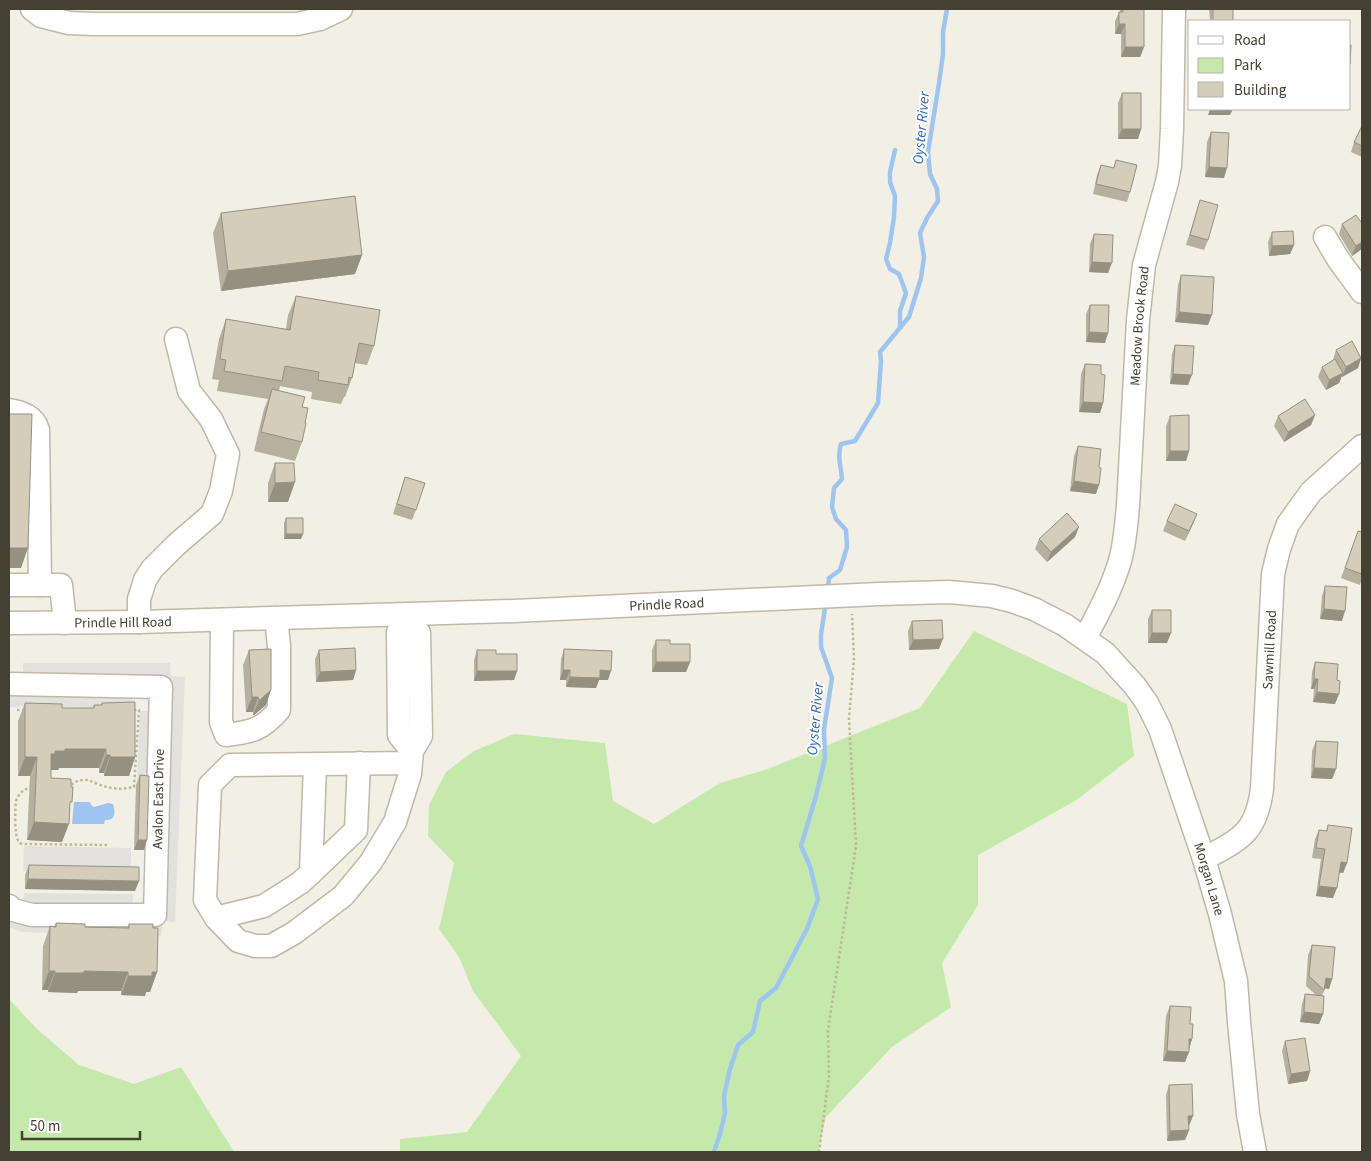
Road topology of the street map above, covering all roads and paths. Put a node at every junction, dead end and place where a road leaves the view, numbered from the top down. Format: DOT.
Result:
graph roads {
  1 [pos="32,9"];
  2 [pos="342,9"];
  3 [pos="1174,9"];
  4 [pos="1325,236"];
  5 [pos="1362,292"];
  6 [pos="176,339"];
  7 [pos="9,410"];
  8 [pos="1362,446"];
  9 [pos="9,585"];
  10 [pos="40,585"];
  11 [pos="848,596"];
  12 [pos="276,618"];
  13 [pos="230,619"];
  14 [pos="408,620"];
  15 [pos="65,622"];
  16 [pos="138,622"];
  17 [pos="10,629"];
  18 [pos="1085,638"];
  19 [pos="9,684"];
  20 [pos="17,710"];
  21 [pos="27,710"];
  22 [pos="129,710"];
  23 [pos="411,757"];
  24 [pos="359,763"];
  25 [pos="315,765"];
  26 [pos="37,786"];
  27 [pos="66,787"];
  28 [pos="107,845"];
  29 [pos="1204,859"];
  30 [pos="311,873"];
  31 [pos="9,906"];
  32 [pos="216,918"];
  33 [pos="819,1152"];
  34 [pos="1255,1152"];
  1 -- 2 [label="street"];
  3 -- 18 [label="street, Meadow Brook Road"];
  4 -- 5 [label="street"];
  6 -- 16 [label="street"];
  7 -- 10 [label="street"];
  8 -- 29 [label="street, Sawmill Road"];
  9 -- 10 [label="street"];
  10 -- 15 [label="street"];
  11 -- 14 [label="street, Prindle Road"];
  11 -- 18 [label="street, Prindle Road"];
  11 -- 33 [label="path"];
  12 -- 13 [label="street, Prindle Road"];
  12 -- 13 [label="street"];
  12 -- 14 [label="street, Prindle Road"];
  13 -- 16 [label="street, Prindle Hill Road"];
  14 -- 23 [label="street"];
  15 -- 16 [label="street, Prindle Hill Road"];
  15 -- 17 [label="street, Prindle Hill Road"];
  18 -- 29 [label="street, Morgan Lane"];
  19 -- 31 [label="street, Avalon East Drive"];
  20 -- 21 [label="path"];
  22 -- 27 [label="path"];
  23 -- 24 [label="street"];
  23 -- 32 [label="street"];
  24 -- 25 [label="street"];
  24 -- 30 [label="street"];
  25 -- 30 [label="street"];
  25 -- 32 [label="street"];
  26 -- 28 [label="path"];
  29 -- 34 [label="street, Morgan Lane"];
  30 -- 32 [label="street"];
}
